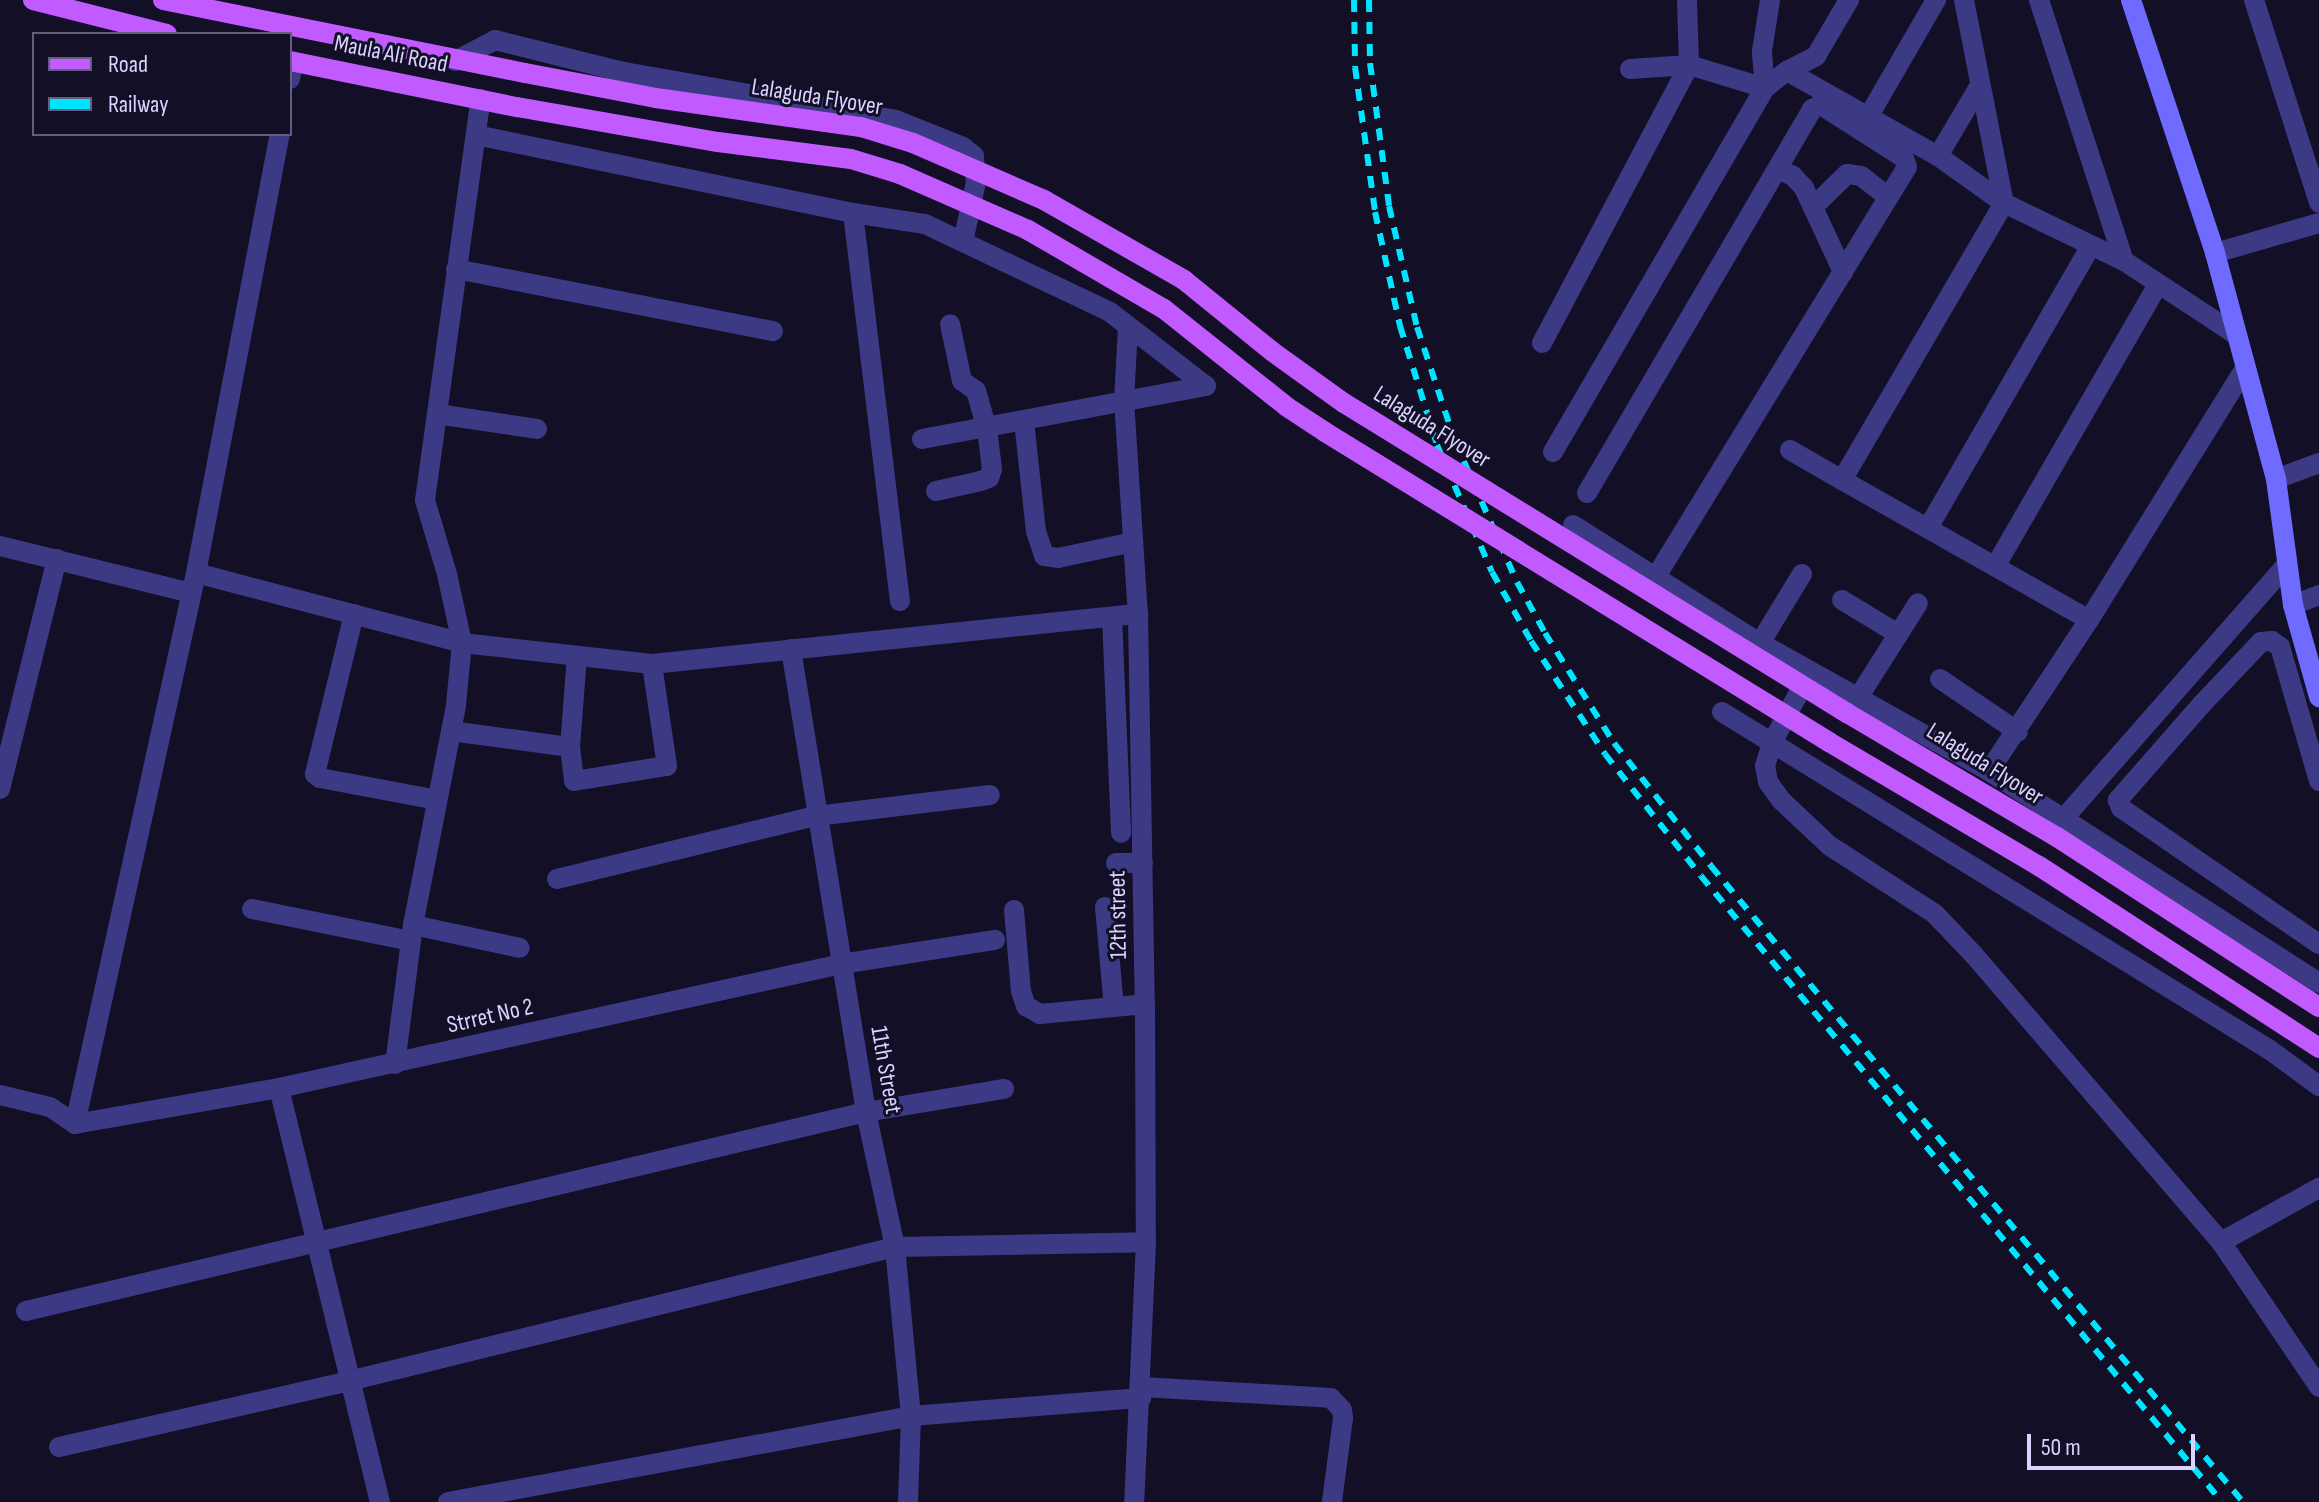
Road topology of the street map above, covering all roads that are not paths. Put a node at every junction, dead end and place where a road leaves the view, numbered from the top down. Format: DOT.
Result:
graph roads {
  1 [pos="33,0"];
  2 [pos="163,0"];
  3 [pos="1687,0"];
  4 [pos="1770,0"];
  5 [pos="1849,0"];
  6 [pos="1936,0"];
  7 [pos="1964,0"];
  8 [pos="2039,0"];
  9 [pos="2131,0"];
  10 [pos="2254,0"];
  11 [pos="159,32"];
  12 [pos="455,61"];
  13 [pos="1689,65"];
  14 [pos="292,68"];
  15 [pos="1630,69"];
  16 [pos="1787,71"];
  17 [pos="1979,87"];
  18 [pos="1765,88"];
  19 [pos="481,99"];
  20 [pos="1867,119"];
  21 [pos="476,135"];
  22 [pos="280,136"];
  23 [pos="1938,156"];
  24 [pos="1778,169"];
  25 [pos="1888,197"];
  26 [pos="2004,203"];
  27 [pos="2319,203"];
  28 [pos="1813,207"];
  29 [pos="853,213"];
  30 [pos="2319,223"];
  31 [pos="963,242"];
  32 [pos="2090,247"];
  33 [pos="2215,253"];
  34 [pos="2124,261"];
  35 [pos="456,269"];
  36 [pos="1843,272"];
  37 [pos="2158,284"];
  38 [pos="950,324"];
  39 [pos="1128,327"];
  40 [pos="773,331"];
  41 [pos="2235,334"];
  42 [pos="1542,343"];
  43 [pos="2244,370"];
  44 [pos="1124,400"];
  45 [pos="437,414"];
  46 [pos="1024,421"];
  47 [pos="537,429"];
  48 [pos="987,429"];
  49 [pos="922,439"];
  50 [pos="1790,450"];
  51 [pos="1553,452"];
  52 [pos="2319,463"];
  53 [pos="2276,479"];
  54 [pos="1842,480"];
  55 [pos="936,491"];
  56 [pos="1587,493"];
  57 [pos="1573,525"];
  58 [pos="1928,528"];
  59 [pos="1133,542"];
  60 [pos="0,546"];
  61 [pos="57,559"];
  62 [pos="2287,564"];
  63 [pos="1996,565"];
  64 [pos="1802,574"];
  65 [pos="1656,577"];
  66 [pos="194,583"];
  67 [pos="2319,595"];
  68 [pos="1842,600"];
  69 [pos="900,601"];
  70 [pos="1918,603"];
  71 [pos="2293,605"];
  72 [pos="354,614"];
  73 [pos="1138,614"];
  74 [pos="1112,617"];
  75 [pos="2089,620"];
  76 [pos="1898,634"];
  77 [pos="462,643"];
  78 [pos="1760,643"];
  79 [pos="791,649"];
  80 [pos="577,656"];
  81 [pos="652,664"];
  82 [pos="1810,672"];
  83 [pos="1940,679"];
  84 [pos="2186,679"];
  85 [pos="2319,697"];
  86 [pos="1858,698"];
  87 [pos="2202,704"];
  88 [pos="1722,712"];
  89 [pos="451,731"];
  90 [pos="2018,732"];
  91 [pos="1772,743"];
  92 [pos="570,747"];
  93 [pos="1989,771"];
  94 [pos="2319,781"];
  95 [pos="0,789"];
  96 [pos="990,795"];
  97 [pos="437,800"];
  98 [pos="1118,812"];
  99 [pos="1142,812"];
  100 [pos="816,816"];
  101 [pos="2064,818"];
  102 [pos="1121,833"];
  103 [pos="1116,863"];
  104 [pos="1143,863"];
  105 [pos="557,879"];
  106 [pos="1105,907"];
  107 [pos="252,909"];
  108 [pos="1014,910"];
  109 [pos="412,933"];
  110 [pos="995,940"];
  111 [pos="2319,944"];
  112 [pos="520,948"];
  113 [pos="841,964"];
  114 [pos="2319,983"];
  115 [pos="1145,1004"];
  116 [pos="1114,1007"];
  117 [pos="2319,1007"];
  118 [pos="2319,1048"];
  119 [pos="395,1064"];
  120 [pos="2319,1086"];
  121 [pos="279,1088"];
  122 [pos="1004,1089"];
  123 [pos="0,1095"];
  124 [pos="866,1112"];
  125 [pos="75,1124"];
  126 [pos="2319,1188"];
  127 [pos="1146,1242"];
  128 [pos="2221,1242"];
  129 [pos="315,1243"];
  130 [pos="895,1247"];
  131 [pos="26,1311"];
  132 [pos="2310,1356"];
  133 [pos="349,1381"];
  134 [pos="2319,1387"];
  135 [pos="1141,1392"];
  136 [pos="911,1416"];
  137 [pos="59,1447"];
  138 [pos="380,1502"];
  139 [pos="448,1502"];
  140 [pos="908,1502"];
  141 [pos="1134,1502"];
  142 [pos="1332,1502"];
  1 -- 11 [label="main road"];
  2 -- 12 [label="main road, Maula Ali Road"];
  3 -- 13 [label="street"];
  4 -- 18 [label="street"];
  5 -- 16 [label="street"];
  6 -- 20 [label="street"];
  7 -- 17 [label="street"];
  8 -- 34 [label="street"];
  9 -- 33 [label="main road"];
  10 -- 27 [label="street"];
  12 -- 31 [label="street"];
  12 -- 117 [label="main road, Lalaguda Flyover, bridge"];
  13 -- 15 [label="street"];
  13 -- 18 [label="street"];
  13 -- 42 [label="street"];
  14 -- 19 [label="main road, Maula Ali Road"];
  16 -- 18 [label="street"];
  16 -- 20 [label="street"];
  17 -- 23 [label="street"];
  17 -- 26 [label="street"];
  18 -- 51 [label="street"];
  19 -- 21 [label="street"];
  19 -- 118 [label="main road, bridge"];
  20 -- 23 [label="street"];
  21 -- 29 [label="street"];
  21 -- 35 [label="street"];
  22 -- 66 [label="street"];
  23 -- 26 [label="street"];
  24 -- 25 [label="street"];
  24 -- 28 [label="street"];
  24 -- 56 [label="street"];
  25 -- 28 [label="street"];
  25 -- 36 [label="street"];
  26 -- 32 [label="street"];
  26 -- 54 [label="street"];
  28 -- 36 [label="street"];
  29 -- 31 [label="street"];
  29 -- 69 [label="street"];
  30 -- 33 [label="street"];
  31 -- 39 [label="street"];
  32 -- 34 [label="street"];
  32 -- 58 [label="street"];
  33 -- 41 [label="main road"];
  34 -- 37 [label="street"];
  35 -- 40 [label="street"];
  35 -- 45 [label="street"];
  36 -- 65 [label="street"];
  37 -- 41 [label="street"];
  37 -- 63 [label="street"];
  38 -- 48 [label="street"];
  39 -- 44 [label="street, 12th street"];
  39 -- 44 [label="street"];
  41 -- 43 [label="main road"];
  43 -- 53 [label="main road"];
  43 -- 75 [label="street"];
  44 -- 46 [label="street"];
  44 -- 59 [label="street, 12th street"];
  45 -- 47 [label="street"];
  45 -- 77 [label="street"];
  46 -- 48 [label="street"];
  46 -- 59 [label="street"];
  48 -- 49 [label="street"];
  48 -- 55 [label="street"];
  50 -- 54 [label="street"];
  52 -- 53 [label="street"];
  53 -- 62 [label="main road"];
  54 -- 58 [label="street"];
  57 -- 65 [label="street"];
  58 -- 63 [label="street"];
  59 -- 73 [label="street, 12th street"];
  60 -- 61 [label="street"];
  61 -- 66 [label="street"];
  61 -- 95 [label="street"];
  62 -- 71 [label="main road"];
  62 -- 84 [label="street"];
  63 -- 75 [label="street"];
  64 -- 78 [label="street"];
  65 -- 78 [label="street"];
  66 -- 72 [label="street"];
  66 -- 125 [label="street"];
  67 -- 71 [label="street"];
  68 -- 76 [label="street"];
  70 -- 76 [label="street"];
  71 -- 85 [label="main road"];
  72 -- 77 [label="street"];
  72 -- 97 [label="street"];
  73 -- 74 [label="street"];
  73 -- 99 [label="street, 12th street"];
  74 -- 79 [label="street"];
  74 -- 98 [label="street"];
  75 -- 90 [label="street"];
  76 -- 86 [label="street"];
  77 -- 80 [label="street"];
  77 -- 89 [label="street"];
  78 -- 82 [label="street"];
  79 -- 81 [label="street"];
  79 -- 100 [label="street, 11th Street"];
  80 -- 81 [label="street"];
  80 -- 92 [label="street"];
  81 -- 92 [label="street"];
  82 -- 86 [label="street"];
  82 -- 91 [label="street"];
  83 -- 90 [label="street"];
  84 -- 87 [label="street"];
  84 -- 101 [label="street"];
  86 -- 93 [label="street"];
  87 -- 94 [label="street"];
  87 -- 111 [label="street"];
  88 -- 91 [label="street"];
  89 -- 92 [label="street"];
  89 -- 97 [label="street"];
  90 -- 93 [label="street"];
  91 -- 120 [label="street"];
  91 -- 128 [label="street"];
  93 -- 101 [label="street"];
  96 -- 100 [label="street"];
  97 -- 109 [label="street"];
  98 -- 99 [label="street"];
  98 -- 102 [label="street"];
  99 -- 104 [label="street, 12th street"];
  100 -- 105 [label="street"];
  100 -- 113 [label="street, 11th Street"];
  101 -- 114 [label="street"];
  103 -- 104 [label="street"];
  104 -- 115 [label="street, 12th street"];
  106 -- 116 [label="street"];
  107 -- 109 [label="street"];
  108 -- 116 [label="street"];
  109 -- 112 [label="street"];
  109 -- 119 [label="street"];
  110 -- 113 [label="street, Strret No 2"];
  113 -- 119 [label="street, Strret No 2"];
  113 -- 124 [label="street, 11th Street"];
  115 -- 116 [label="street"];
  115 -- 127 [label="street, 12th street"];
  119 -- 121 [label="street, Strret No 2"];
  121 -- 125 [label="street, Strret No 2"];
  121 -- 129 [label="street"];
  122 -- 124 [label="street"];
  123 -- 125 [label="street"];
  124 -- 129 [label="street"];
  124 -- 130 [label="street, 11th Street"];
  126 -- 128 [label="street"];
  127 -- 130 [label="street"];
  127 -- 135 [label="street, 12th street"];
  128 -- 132 [label="street"];
  129 -- 131 [label="street"];
  129 -- 133 [label="street"];
  130 -- 133 [label="street"];
  130 -- 136 [label="street, 11th Street"];
  132 -- 134 [label="street"];
  133 -- 137 [label="street"];
  133 -- 138 [label="street"];
  135 -- 136 [label="street"];
  135 -- 141 [label="street, 12th street"];
  135 -- 142 [label="street"];
  136 -- 139 [label="street"];
  136 -- 140 [label="street, 11th Street"];
}
